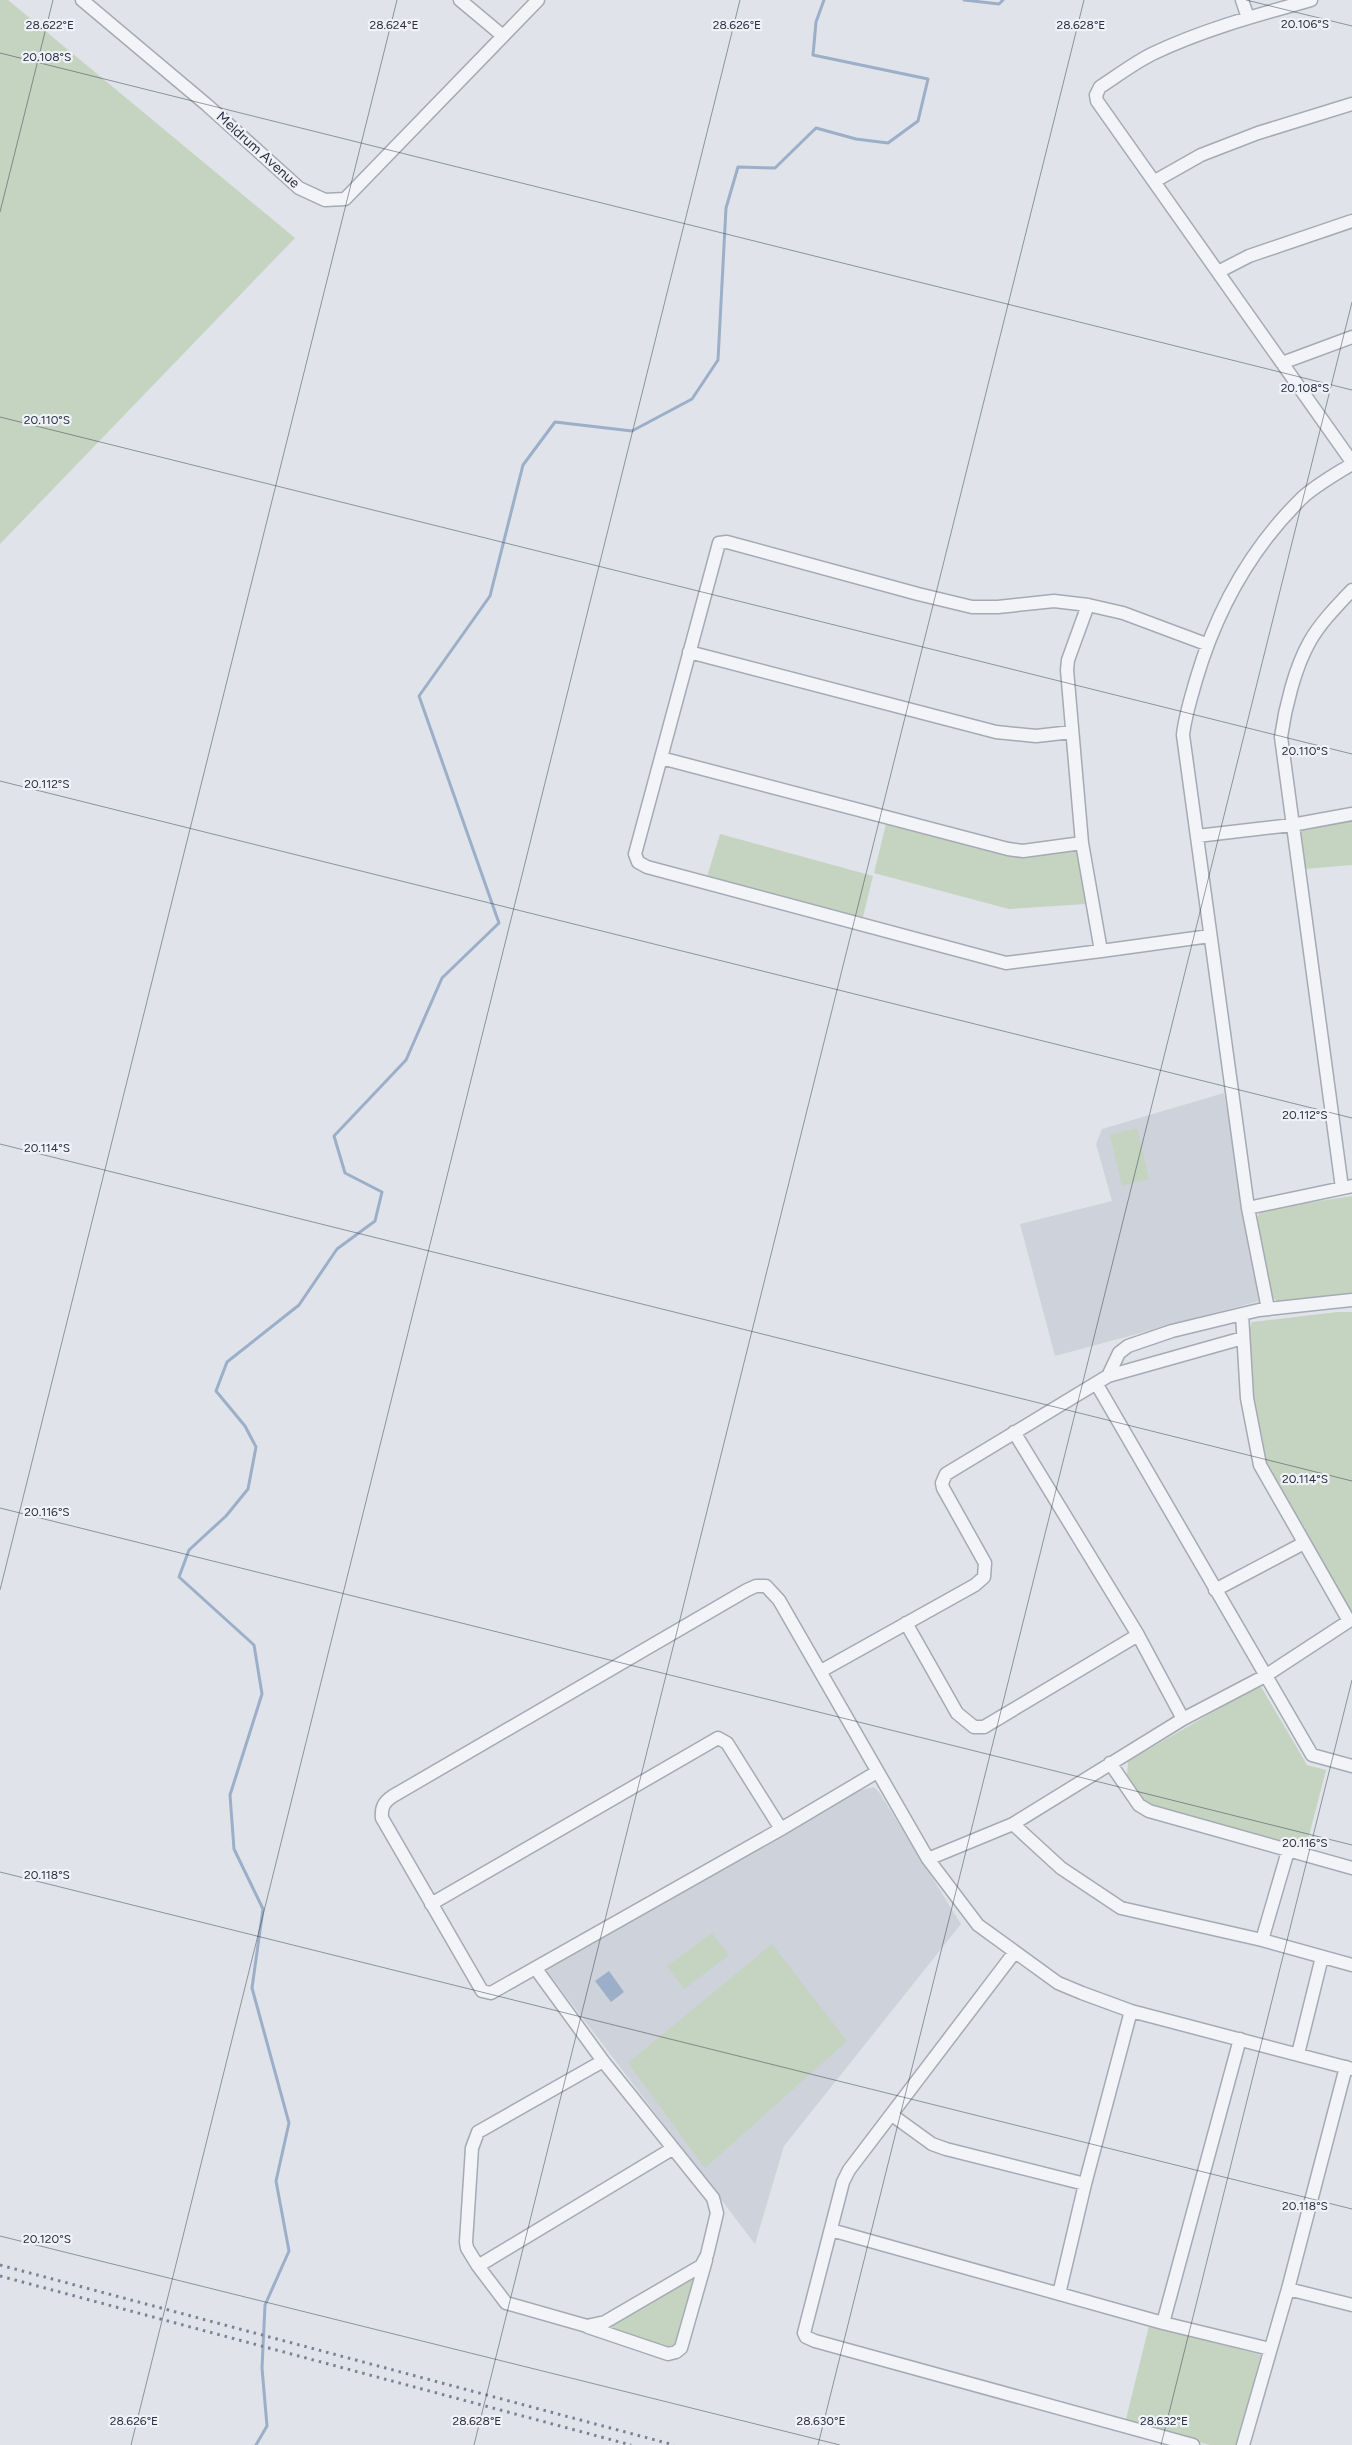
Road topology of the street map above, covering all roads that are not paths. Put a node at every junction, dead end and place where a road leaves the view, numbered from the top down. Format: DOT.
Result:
graph roads {
  1 [pos="82,0"];
  2 [pos="460,0"];
  3 [pos="538,0"];
  4 [pos="1242,0"];
  5 [pos="1311,0"];
  6 [pos="1248,18"];
  7 [pos="503,36"];
  8 [pos="1352,104"];
  9 [pos="1155,181"];
  10 [pos="1352,221"];
  11 [pos="1218,272"];
  12 [pos="1352,337"];
  13 [pos="1282,363"];
  14 [pos="1352,463"];
  15 [pos="1352,590"];
  16 [pos="1088,605"];
  17 [pos="1206,644"];
  18 [pos="689,652"];
  19 [pos="1072,732"];
  20 [pos="661,758"];
  21 [pos="1352,814"];
  22 [pos="1292,825"];
  23 [pos="1197,836"];
  24 [pos="1082,843"];
  25 [pos="1210,936"];
  26 [pos="1101,951"];
  27 [pos="1347,1187"];
  28 [pos="1248,1208"];
  29 [pos="1352,1300"];
  30 [pos="1268,1309"];
  31 [pos="1242,1314"];
  32 [pos="1243,1338"];
  33 [pos="1108,1376"];
  34 [pos="1096,1383"];
  35 [pos="1014,1432"];
  36 [pos="1304,1543"];
  37 [pos="1215,1590"];
  38 [pos="906,1623"];
  39 [pos="1350,1624"];
  40 [pos="1138,1635"];
  41 [pos="821,1671"];
  42 [pos="1265,1676"];
  43 [pos="1183,1719"];
  44 [pos="1110,1763"];
  45 [pos="1352,1766"];
  46 [pos="877,1772"];
  47 [pos="1013,1824"];
  48 [pos="781,1829"];
  49 [pos="1288,1851"];
  50 [pos="928,1859"];
  51 [pos="1352,1868"];
  52 [pos="431,1904"];
  53 [pos="1262,1940"];
  54 [pos="1014,1953"];
  55 [pos="1322,1957"];
  56 [pos="1352,1965"];
  57 [pos="536,1969"];
  58 [pos="1131,2011"];
  59 [pos="1240,2039"];
  60 [pos="1298,2054"];
  61 [pos="603,2062"];
  62 [pos="1349,2068"];
  63 [pos="892,2115"];
  64 [pos="672,2149"];
  65 [pos="1085,2184"];
  66 [pos="831,2230"];
  67 [pos="707,2255"];
  68 [pos="478,2266"];
  69 [pos="1288,2289"];
  70 [pos="1059,2294"];
  71 [pos="1352,2305"];
  72 [pos="1162,2323"];
  73 [pos="587,2326"];
  74 [pos="1270,2349"];
  75 [pos="1193,2445"];
  76 [pos="1242,2445"];
  1 -- 7 [label="street, Meldrum Avenue"];
  2 -- 7 [label="street"];
  3 -- 7 [label="street, Meldrum Avenue"];
  4 -- 6 [label="street"];
  5 -- 6 [label="street"];
  6 -- 9 [label="street"];
  8 -- 9 [label="street"];
  9 -- 11 [label="street"];
  10 -- 11 [label="street"];
  11 -- 13 [label="street"];
  12 -- 13 [label="street"];
  13 -- 14 [label="street"];
  14 -- 17 [label="street"];
  15 -- 22 [label="street"];
  16 -- 17 [label="street"];
  16 -- 18 [label="street"];
  16 -- 19 [label="street"];
  17 -- 23 [label="street"];
  18 -- 19 [label="street"];
  18 -- 20 [label="street"];
  19 -- 24 [label="street"];
  20 -- 24 [label="street"];
  20 -- 26 [label="street"];
  21 -- 22 [label="street"];
  22 -- 23 [label="street"];
  22 -- 27 [label="street"];
  23 -- 25 [label="street"];
  24 -- 26 [label="street"];
  25 -- 26 [label="street"];
  25 -- 28 [label="street"];
  27 -- 28 [label="street"];
  28 -- 30 [label="street"];
  29 -- 30 [label="street"];
  30 -- 31 [label="street"];
  31 -- 32 [label="street"];
  31 -- 33 [label="street"];
  32 -- 33 [label="street"];
  32 -- 36 [label="street"];
  33 -- 34 [label="street"];
  34 -- 35 [label="street"];
  34 -- 37 [label="street"];
  35 -- 38 [label="street"];
  35 -- 40 [label="street"];
  36 -- 37 [label="street"];
  36 -- 39 [label="street"];
  37 -- 42 [label="street"];
  38 -- 40 [label="street"];
  38 -- 41 [label="street"];
  39 -- 42 [label="street"];
  40 -- 43 [label="street"];
  41 -- 46 [label="street"];
  41 -- 52 [label="street"];
  42 -- 43 [label="street"];
  42 -- 45 [label="street"];
  43 -- 44 [label="street"];
  44 -- 47 [label="street"];
  44 -- 49 [label="street"];
  46 -- 48 [label="street"];
  46 -- 50 [label="street"];
  47 -- 50 [label="street"];
  47 -- 53 [label="street"];
  48 -- 52 [label="street"];
  48 -- 57 [label="street"];
  49 -- 51 [label="street"];
  49 -- 53 [label="street"];
  50 -- 54 [label="street"];
  52 -- 57 [label="street"];
  53 -- 55 [label="street"];
  54 -- 58 [label="street"];
  54 -- 63 [label="street"];
  55 -- 56 [label="street"];
  55 -- 60 [label="street"];
  57 -- 61 [label="street"];
  58 -- 59 [label="street"];
  58 -- 65 [label="street"];
  59 -- 60 [label="street"];
  59 -- 72 [label="street"];
  60 -- 62 [label="street"];
  61 -- 64 [label="street"];
  61 -- 68 [label="street"];
  62 -- 69 [label="street"];
  63 -- 65 [label="street"];
  63 -- 66 [label="street"];
  64 -- 67 [label="street"];
  64 -- 68 [label="street"];
  65 -- 70 [label="street"];
  66 -- 70 [label="street"];
  66 -- 75 [label="street"];
  67 -- 73 [label="street"];
  67 -- 73 [label="street"];
  68 -- 73 [label="street"];
  69 -- 71 [label="street"];
  69 -- 74 [label="street"];
  70 -- 72 [label="street"];
  72 -- 74 [label="street"];
  74 -- 76 [label="street"];
}
